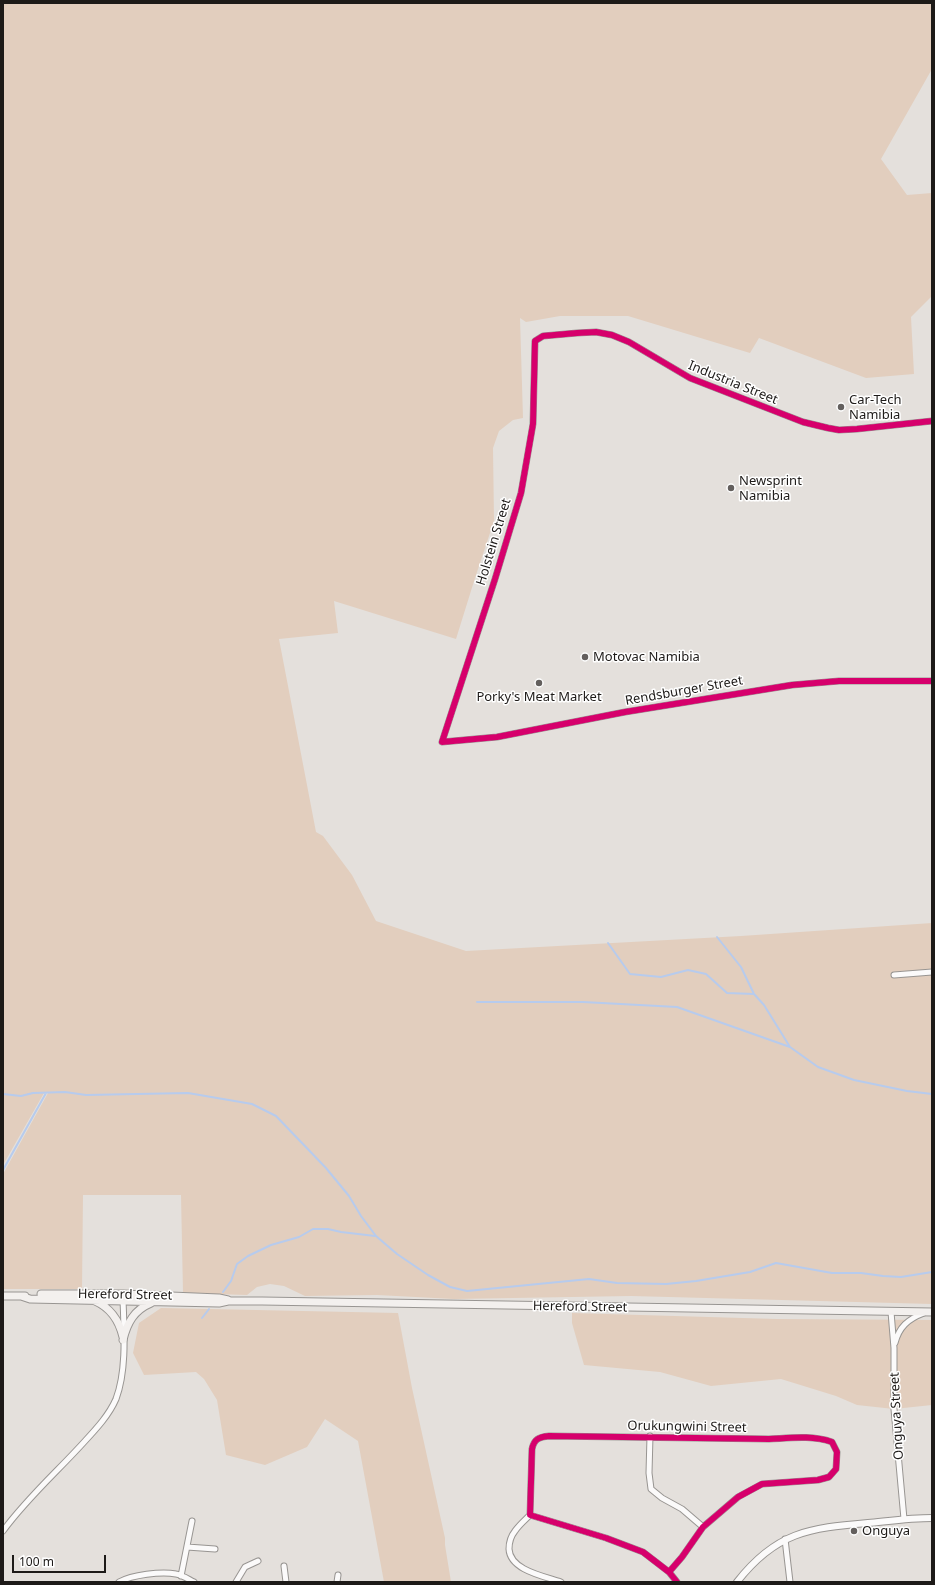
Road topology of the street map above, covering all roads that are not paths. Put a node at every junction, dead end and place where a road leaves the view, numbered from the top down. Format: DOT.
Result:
graph roads {
  1 [pos="535,341"];
  2 [pos="932,421"];
  3 [pos="932,681"];
  4 [pos="442,742"];
  5 [pos="932,972"];
  6 [pos="894,974"];
  7 [pos="3,1296"];
  8 [pos="21,1296"];
  9 [pos="123,1298"];
  10 [pos="92,1300"];
  11 [pos="228,1300"];
  12 [pos="157,1301"];
  13 [pos="890,1312"];
  14 [pos="930,1312"];
  15 [pos="123,1339"];
  16 [pos="894,1348"];
  17 [pos="650,1436"];
  18 [pos="530,1515"];
  19 [pos="932,1518"];
  20 [pos="904,1519"];
  21 [pos="192,1520"];
  22 [pos="703,1527"];
  23 [pos="3,1531"];
  24 [pos="785,1539"];
  25 [pos="187,1547"];
  26 [pos="215,1549"];
  27 [pos="258,1561"];
  28 [pos="284,1566"];
  29 [pos="669,1572"];
  30 [pos="338,1575"];
  31 [pos="181,1576"];
  32 [pos="119,1582"];
  33 [pos="194,1582"];
  34 [pos="236,1582"];
  35 [pos="286,1582"];
  36 [pos="337,1582"];
  37 [pos="561,1582"];
  38 [pos="677,1582"];
  39 [pos="737,1582"];
  40 [pos="790,1582"];
  1 -- 2 [label="street, Industria Street"];
  1 -- 4 [label="street, Holstein Street"];
  3 -- 4 [label="street, Rendsburger Street"];
  5 -- 6 [label="street"];
  7 -- 8 [label="main road, Hereford Street"];
  8 -- 9 [label="main road, Hereford Street"];
  8 -- 10 [label="main road, Hereford Street"];
  9 -- 10 [label="main road, Hereford Street"];
  9 -- 11 [label="main road, Hereford Street"];
  9 -- 12 [label="main road, Hereford Street"];
  9 -- 15 [label="street"];
  10 -- 15 [label="main road"];
  11 -- 12 [label="main road, Hereford Street"];
  11 -- 13 [label="main road, Hereford Street"];
  12 -- 15 [label="main road"];
  13 -- 14 [label="main road, Hereford Street"];
  13 -- 16 [label="street, Onguya Street"];
  14 -- 16 [label="street"];
  15 -- 23 [label="street"];
  16 -- 20 [label="street, Onguya Street"];
  17 -- 18 [label="street, Orukungwini Street"];
  17 -- 22 [label="street"];
  17 -- 22 [label="street, Orukungwini Street"];
  18 -- 29 [label="street"];
  18 -- 37 [label="street"];
  19 -- 20 [label="street"];
  20 -- 24 [label="street"];
  21 -- 25 [label="street"];
  22 -- 29 [label="street, Orukungwini Street"];
  24 -- 39 [label="street"];
  24 -- 40 [label="street"];
  25 -- 26 [label="street"];
  25 -- 31 [label="street"];
  27 -- 34 [label="street"];
  28 -- 35 [label="street"];
  29 -- 38 [label="street"];
  30 -- 36 [label="street"];
  31 -- 32 [label="street"];
  31 -- 33 [label="street"];
}
